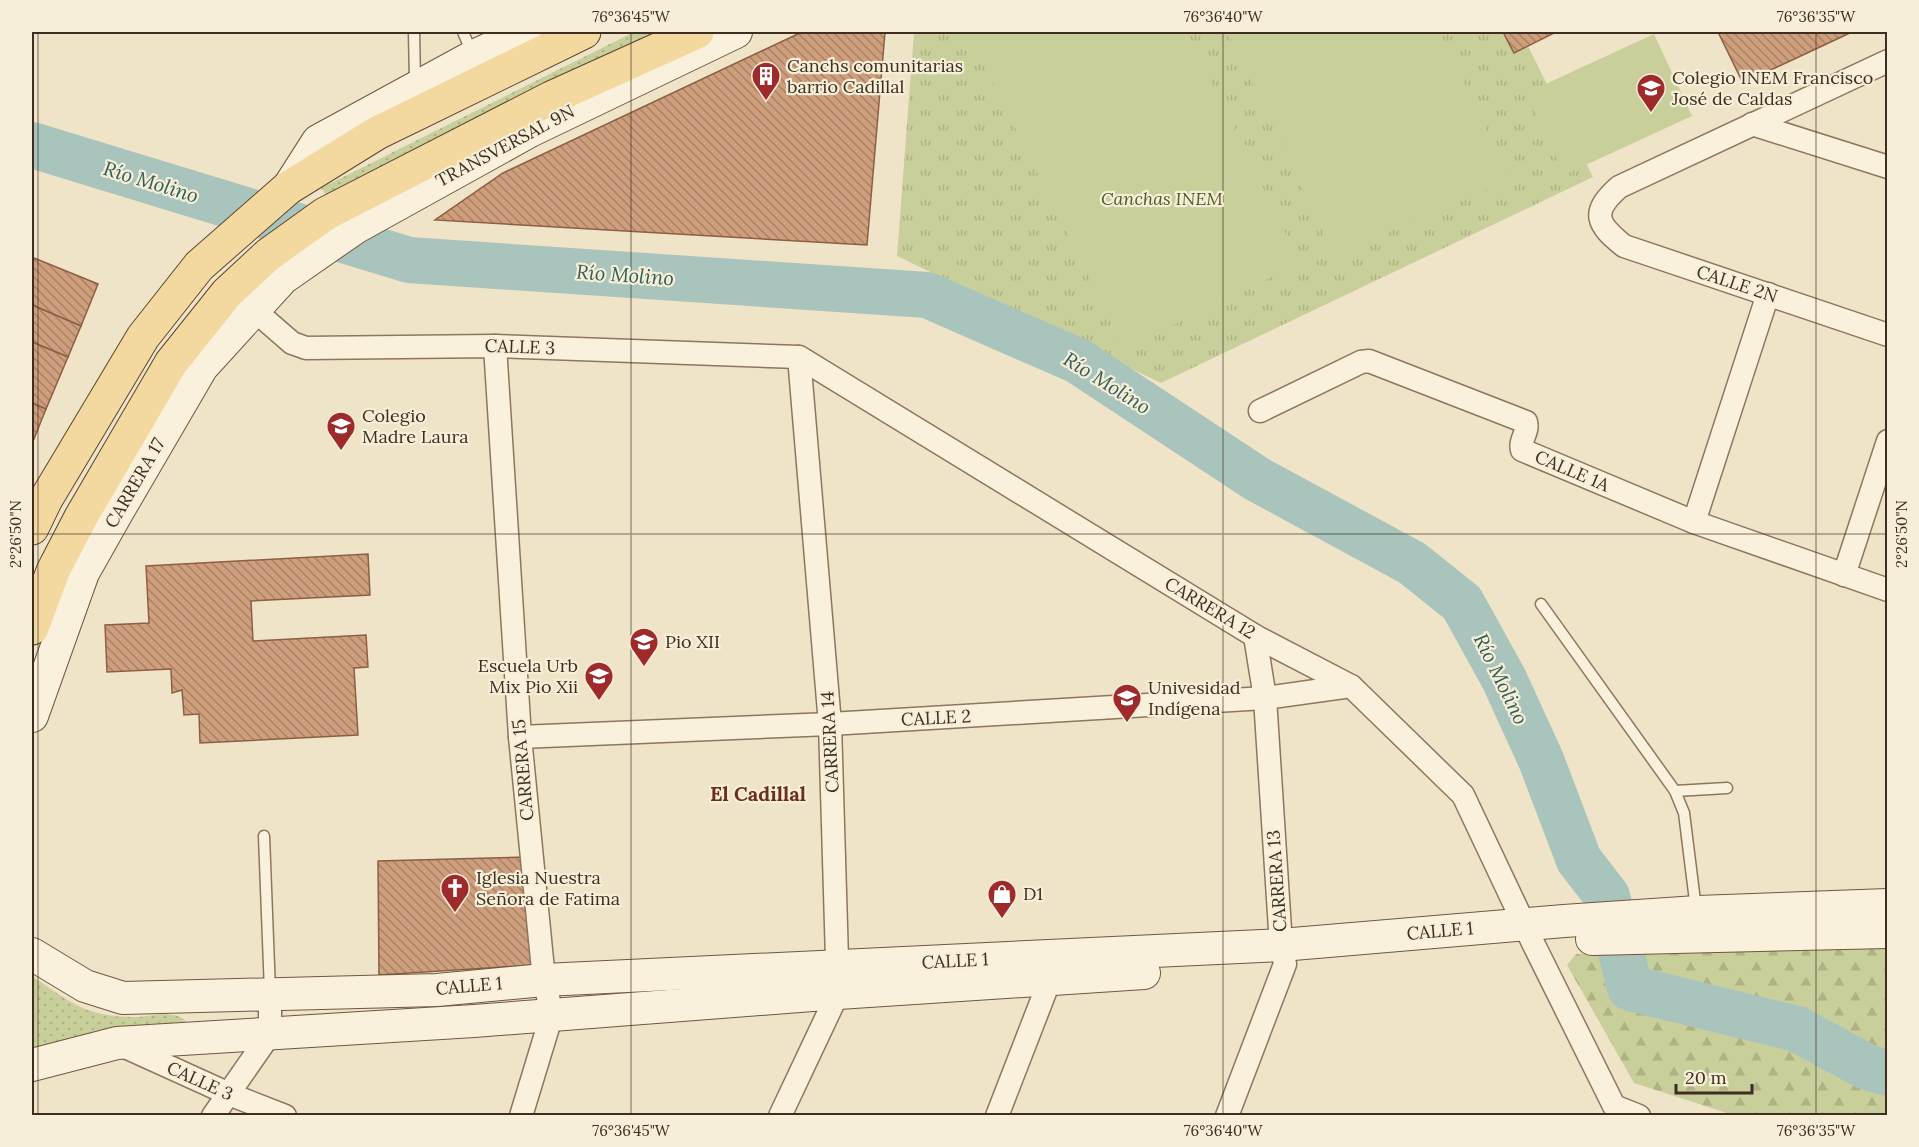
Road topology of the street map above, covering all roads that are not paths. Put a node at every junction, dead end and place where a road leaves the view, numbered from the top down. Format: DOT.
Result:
graph roads {
  1 [pos="414,32"];
  2 [pos="526,32"];
  3 [pos="584,32"];
  4 [pos="706,36"];
  5 [pos="468,44"];
  6 [pos="1887,61"];
  7 [pos="415,89"];
  8 [pos="1752,124"];
  9 [pos="1887,167"];
  10 [pos="288,188"];
  11 [pos="276,266"];
  12 [pos="1768,294"];
  13 [pos="254,310"];
  14 [pos="1887,335"];
  15 [pos="495,346"];
  16 [pos="799,357"];
  17 [pos="1260,411"];
  18 [pos="1887,441"];
  19 [pos="1694,522"];
  20 [pos="32,528"];
  21 [pos="1844,575"];
  22 [pos="1887,590"];
  23 [pos="1541,604"];
  24 [pos="32,628"];
  25 [pos="1255,636"];
  26 [pos="1352,686"];
  27 [pos="1265,698"];
  28 [pos="32,716"];
  29 [pos="830,724"];
  30 [pos="520,737"];
  31 [pos="1727,788"];
  32 [pos="1674,791"];
  33 [pos="264,836"];
  34 [pos="1887,905"];
  35 [pos="1698,924"];
  36 [pos="1887,932"];
  37 [pos="1529,934"];
  38 [pos="32,954"];
  39 [pos="1283,955"];
  40 [pos="1054,968"];
  41 [pos="544,980"];
  42 [pos="838,980"];
  43 [pos="270,995"];
  44 [pos="552,1014"];
  45 [pos="270,1034"];
  46 [pos="117,1043"];
  47 [pos="32,1065"];
  48 [pos="229,1094"];
  49 [pos="1612,1111"];
  50 [pos="213,1116"];
  51 [pos="285,1116"];
  52 [pos="521,1116"];
  53 [pos="780,1116"];
  54 [pos="997,1116"];
  55 [pos="1227,1116"];
  56 [pos="1640,1116"];
  1 -- 7 [label="lane"];
  2 -- 5 [label="main road"];
  3 -- 10 [label="main road"];
  4 -- 11 [label="main road, TRANSVERSAL 9N"];
  4 -- 11 [label="main road, TRANSVERSAL 9N"];
  5 -- 7 [label="main road"];
  6 -- 8 [label="street"];
  7 -- 10 [label="main road"];
  8 -- 9 [label="street"];
  8 -- 12 [label="street, CALLE 2N"];
  10 -- 20 [label="main road"];
  11 -- 13 [label="main road, CARRERA 17"];
  11 -- 24 [label="main road, CARRERA 17"];
  12 -- 14 [label="street, CALLE 2N"];
  12 -- 19 [label="street"];
  13 -- 15 [label="street, CALLE 3"];
  13 -- 28 [label="main road, CARRERA 17"];
  15 -- 16 [label="street, CALLE 3"];
  15 -- 30 [label="street, CARRERA 15"];
  16 -- 25 [label="street, CARRERA 12"];
  16 -- 29 [label="street, CARRERA 14"];
  17 -- 19 [label="street, CALLE 1A"];
  18 -- 21 [label="street"];
  19 -- 21 [label="street, CALLE 1A"];
  21 -- 22 [label="street, CALLE 1A"];
  23 -- 32 [label="lane"];
  25 -- 26 [label="street, CARRERA 12"];
  25 -- 27 [label="street, CARRERA 13"];
  26 -- 27 [label="street, CALLE 2"];
  26 -- 37 [label="street, CARRERA 12"];
  27 -- 29 [label="street, CALLE 2"];
  27 -- 39 [label="street, CARRERA 13"];
  29 -- 30 [label="street, CALLE 2"];
  29 -- 42 [label="street, CARRERA 14"];
  30 -- 41 [label="street, CARRERA 15"];
  31 -- 32 [label="lane"];
  32 -- 35 [label="lane"];
  33 -- 43 [label="lane"];
  34 -- 35 [label="main road, CALLE 1"];
  35 -- 36 [label="main road, CALLE 1"];
  35 -- 37 [label="main road, CALLE 1"];
  37 -- 39 [label="main road, CALLE 1"];
  37 -- 49 [label="street"];
  38 -- 43 [label="main road, CALLE 1"];
  39 -- 40 [label="main road, CALLE 1"];
  39 -- 55 [label="street, CARRERA 13"];
  40 -- 42 [label="main road, CALLE 1"];
  40 -- 54 [label="street"];
  41 -- 42 [label="main road, CALLE 1"];
  41 -- 43 [label="main road, CALLE 1"];
  41 -- 44 [label="street, CARRERA 15"];
  42 -- 44 [label="main road, CALLE 1"];
  42 -- 53 [label="street, CARRERA 14"];
  43 -- 45 [label="street"];
  44 -- 45 [label="main road, CALLE 1"];
  44 -- 52 [label="street"];
  45 -- 46 [label="main road, CALLE 1"];
  45 -- 48 [label="street"];
  46 -- 47 [label="main road, CALLE 1"];
  46 -- 48 [label="street, CALLE 3"];
  48 -- 50 [label="street"];
  48 -- 51 [label="street, CALLE 3"];
  49 -- 56 [label="street"];
}
